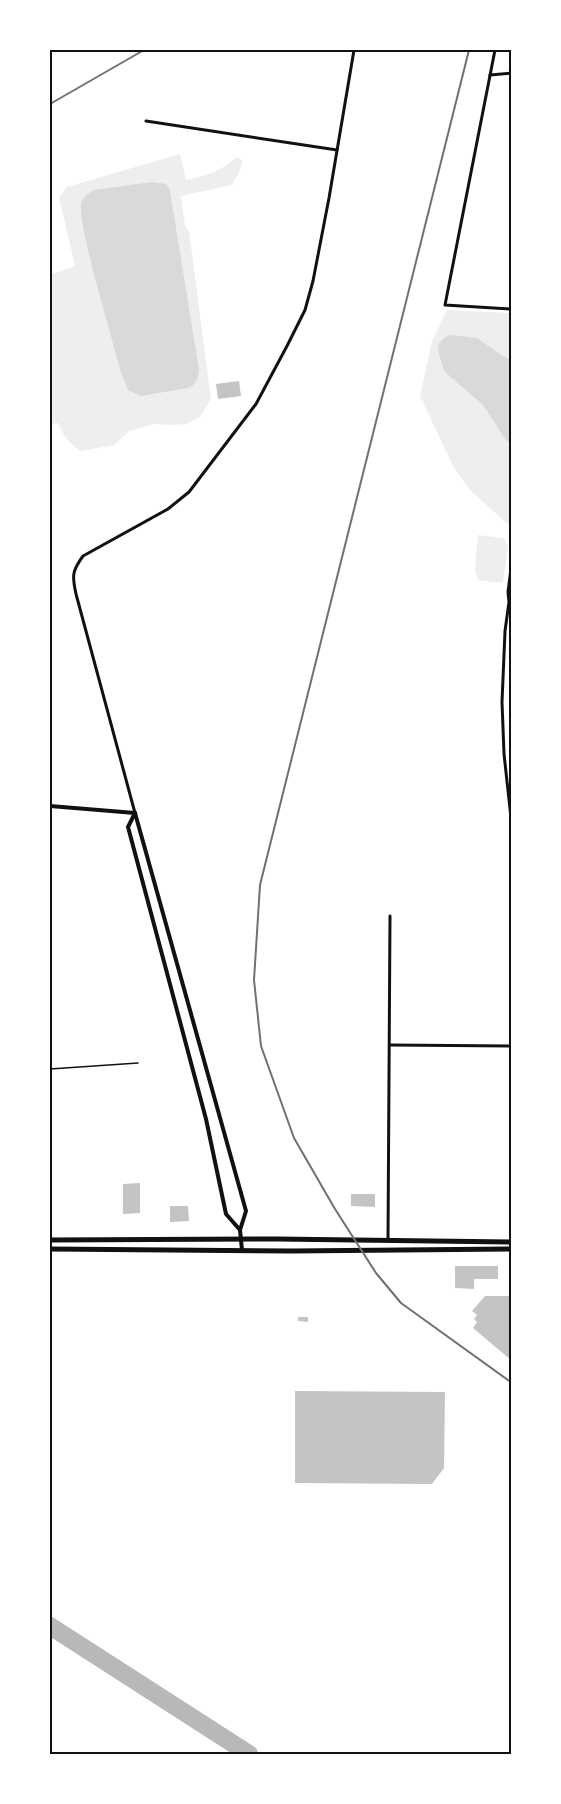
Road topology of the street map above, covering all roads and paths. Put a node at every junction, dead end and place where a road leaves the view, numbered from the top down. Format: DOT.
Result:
graph roads {
  1 [pos="354,50"];
  2 [pos="495,50"];
  3 [pos="512,73"];
  4 [pos="490,75"];
  5 [pos="146,121"];
  6 [pos="337,150"];
  7 [pos="512,309"];
  8 [pos="512,561"];
  9 [pos="510,604"];
  10 [pos="50,806"];
  11 [pos="135,813"];
  12 [pos="512,827"];
  13 [pos="390,916"];
  14 [pos="390,1045"];
  15 [pos="512,1046"];
  16 [pos="138,1064"];
  17 [pos="50,1070"];
  18 [pos="240,1230"];
  19 [pos="241,1239"];
  20 [pos="50,1240"];
  21 [pos="388,1242"];
  22 [pos="512,1242"];
  23 [pos="50,1249"];
  24 [pos="512,1249"];
  25 [pos="242,1250"];
  1 -- 6 [label="street"];
  2 -- 4 [label="street"];
  3 -- 4 [label="street"];
  4 -- 7 [label="street"];
  5 -- 6 [label="street"];
  6 -- 11 [label="street"];
  8 -- 9 [label="street"];
  9 -- 12 [label="street"];
  10 -- 11 [label="street"];
  11 -- 18 [label="street"];
  11 -- 18 [label="street"];
  13 -- 14 [label="street"];
  14 -- 15 [label="street"];
  14 -- 21 [label="street"];
  16 -- 17 [label="lane"];
  18 -- 19 [label="street"];
  19 -- 20 [label="highway"];
  19 -- 21 [label="highway"];
  19 -- 25 [label="street"];
  21 -- 22 [label="highway"];
  23 -- 25 [label="highway"];
  24 -- 25 [label="highway"];
}
